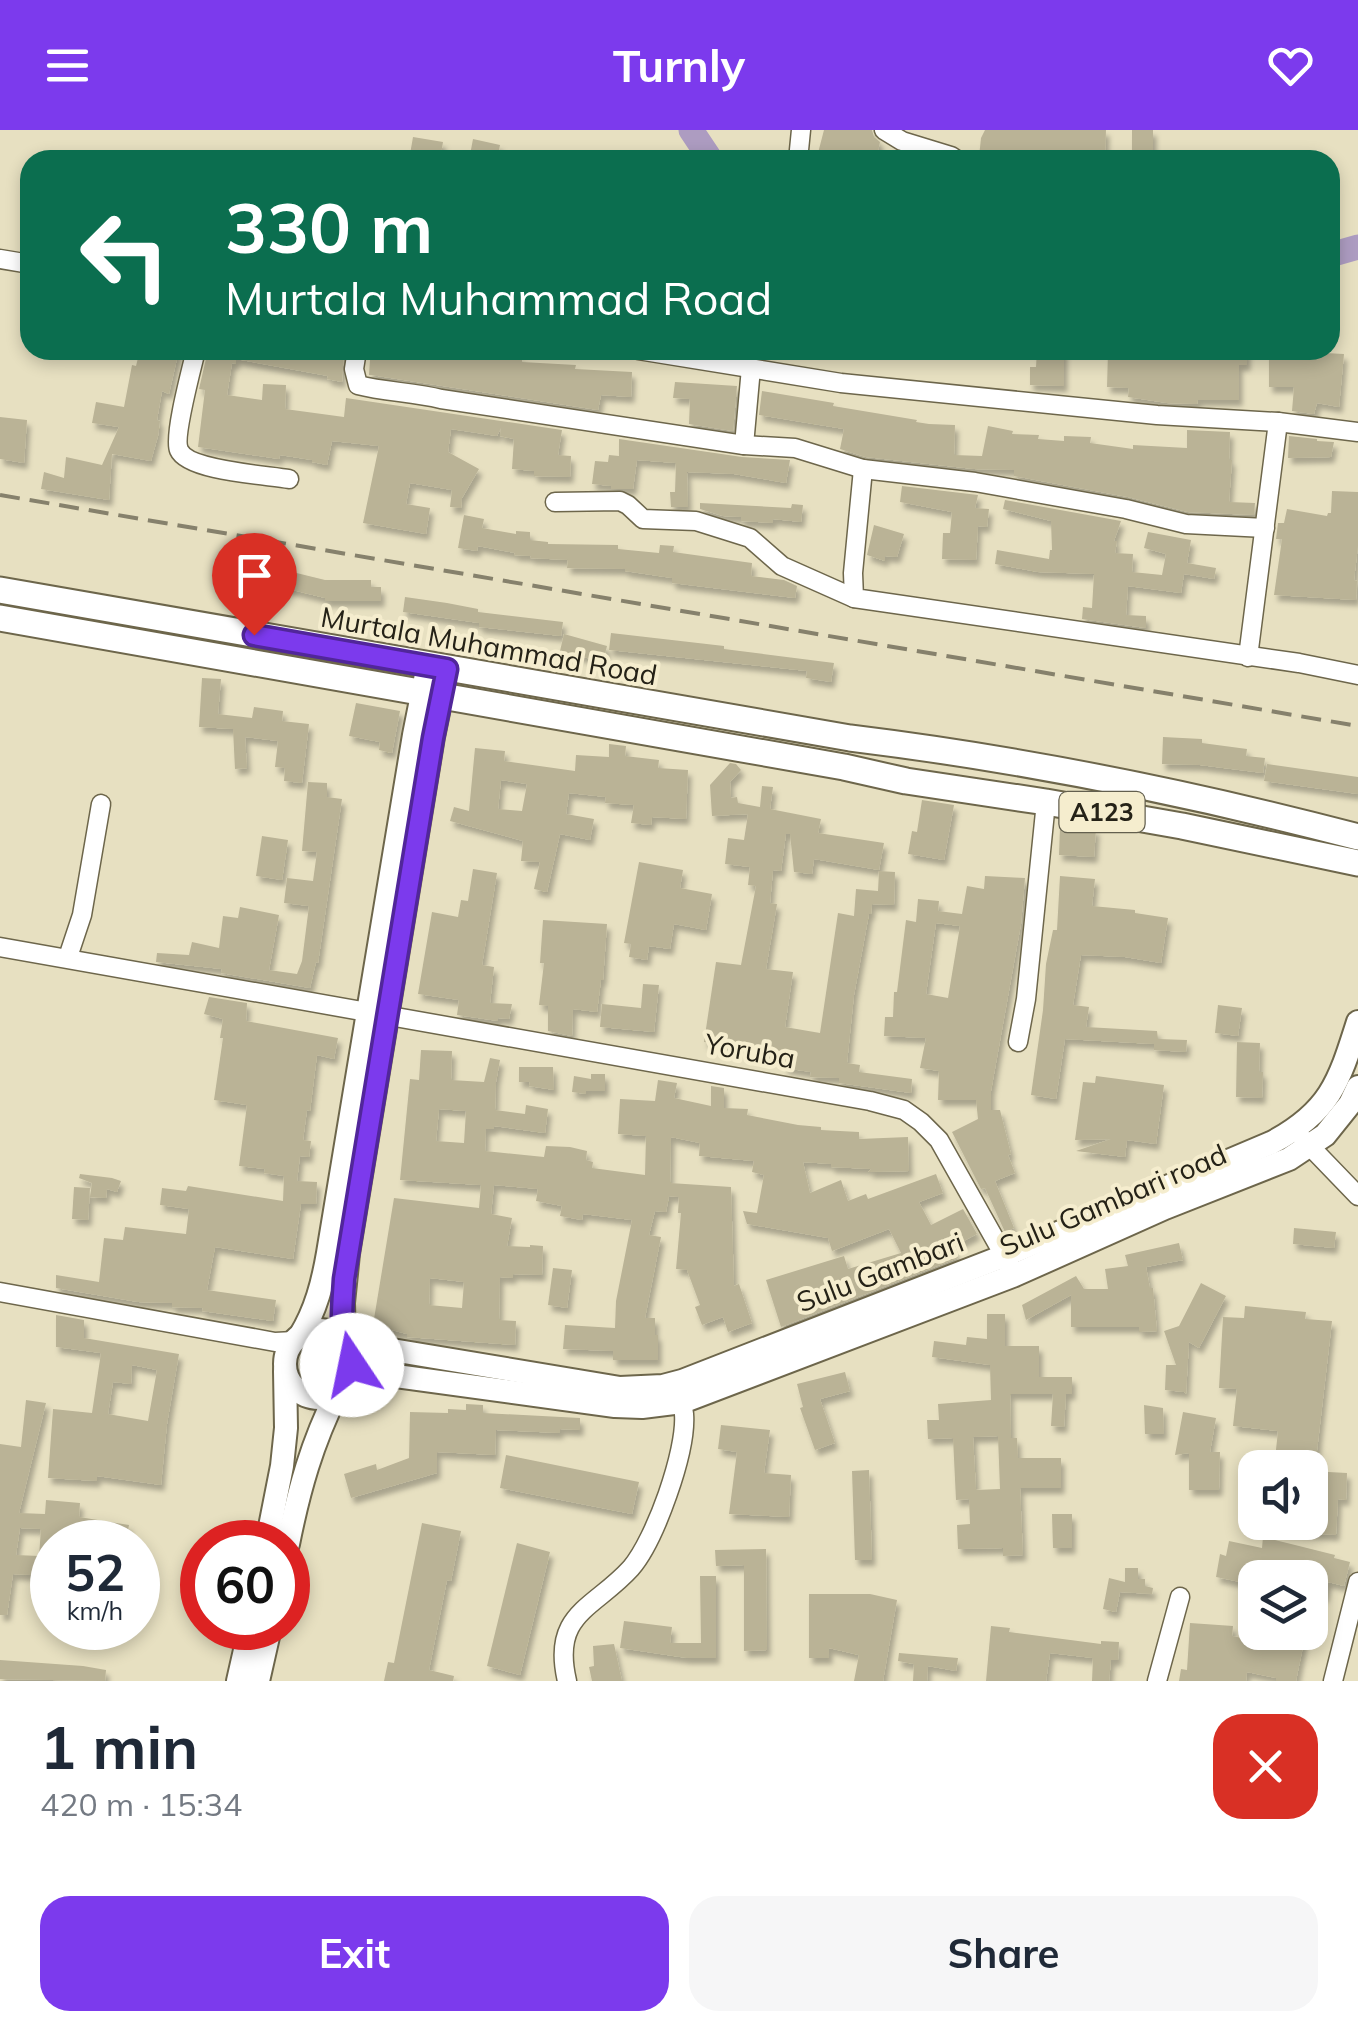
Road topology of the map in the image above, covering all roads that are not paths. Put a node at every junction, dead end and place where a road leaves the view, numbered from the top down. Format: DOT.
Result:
graph roads {
  1 [pos="884,130"];
  2 [pos="931,150"];
  3 [pos="194,360"];
  4 [pos="355,360"];
  5 [pos="701,360"];
  6 [pos="751,368"];
  7 [pos="1278,422"];
  8 [pos="1358,432"];
  9 [pos="744,445"];
  10 [pos="863,469"];
  11 [pos="290,479"];
  12 [pos="554,502"];
  13 [pos="1265,528"];
  14 [pos="0,590"];
  15 [pos="854,598"];
  16 [pos="0,618"];
  17 [pos="1248,657"];
  18 [pos="437,667"];
  19 [pos="1358,675"];
  20 [pos="432,694"];
  21 [pos="850,738"];
  22 [pos="844,767"];
  23 [pos="986,777"];
  24 [pos="1046,802"];
  25 [pos="101,804"];
  26 [pos="1358,837"];
  27 [pos="1358,850"];
  28 [pos="1358,861"];
  29 [pos="0,947"];
  30 [pos="68,957"];
  31 [pos="377,1012"];
  32 [pos="1358,1022"];
  33 [pos="1018,1042"];
  34 [pos="1358,1087"];
  35 [pos="1303,1138"];
  36 [pos="1358,1196"];
  37 [pos="1010,1265"];
  38 [pos="0,1292"];
  39 [pos="297,1338"];
  40 [pos="264,1340"];
  41 [pos="344,1342"];
  42 [pos="285,1367"];
  43 [pos="340,1390"];
  44 [pos="678,1393"];
  45 [pos="271,1520"];
  46 [pos="293,1520"];
  47 [pos="1358,1582"];
  48 [pos="1180,1597"];
  49 [pos="245,1650"];
  50 [pos="265,1650"];
  51 [pos="238,1681"];
  52 [pos="258,1681"];
  53 [pos="568,1681"];
  54 [pos="1157,1681"];
  55 [pos="1333,1681"];
  1 -- 2 [label="street"];
  3 -- 11 [label="street"];
  4 -- 9 [label="street"];
  5 -- 6 [label="street"];
  6 -- 7 [label="street"];
  6 -- 9 [label="street"];
  7 -- 8 [label="street"];
  7 -- 13 [label="street"];
  9 -- 10 [label="street"];
  10 -- 13 [label="street"];
  10 -- 15 [label="street"];
  12 -- 15 [label="street"];
  13 -- 17 [label="street"];
  14 -- 18 [label="highway, Murtala Muhammad Road / A123"];
  15 -- 17 [label="street"];
  16 -- 20 [label="highway, Murtala Muhammad Road / A123"];
  17 -- 19 [label="street"];
  18 -- 20 [label="main road"];
  18 -- 21 [label="highway, Murtala Muhammad Road / A123"];
  20 -- 22 [label="highway, Murtala Muhammad Road / A123"];
  20 -- 31 [label="main road"];
  21 -- 23 [label="highway, Murtala Muhammad Road / A123"];
  21 -- 26 [label="highway, Murtala Muhammad Road / A123"];
  22 -- 23 [label="highway, Murtala Muhammad Road / A123"];
  22 -- 24 [label="highway, Murtala Muhammad Road / A123"];
  23 -- 27 [label="highway, Murtala Muhammad Road / A123"];
  23 -- 28 [label="highway, Murtala Muhammad Road / A123"];
  24 -- 28 [label="highway, Murtala Muhammad Road / A123"];
  24 -- 33 [label="street"];
  25 -- 30 [label="street"];
  29 -- 30 [label="street, Yoruba"];
  30 -- 31 [label="street, Yoruba"];
  31 -- 37 [label="street, Yoruba"];
  31 -- 39 [label="main road"];
  31 -- 41 [label="main road"];
  32 -- 35 [label="main road"];
  34 -- 35 [label="main road, Sulu Gambari road"];
  35 -- 36 [label="street"];
  35 -- 37 [label="main road, Sulu Gambari road"];
  37 -- 44 [label="main road, Sulu Gambari road"];
  38 -- 40 [label="street"];
  39 -- 40 [label="street"];
  39 -- 41 [label="main road"];
  39 -- 42 [label="main road"];
  40 -- 42 [label="street"];
  41 -- 43 [label="main road"];
  41 -- 44 [label="main road"];
  42 -- 43 [label="main road"];
  42 -- 45 [label="main road"];
  43 -- 44 [label="main road, Sulu Gambari road"];
  43 -- 46 [label="main road"];
  44 -- 53 [label="street"];
  47 -- 55 [label="street"];
  48 -- 54 [label="street"];
  49 -- 51 [label="main road"];
  50 -- 52 [label="main road"];
}
